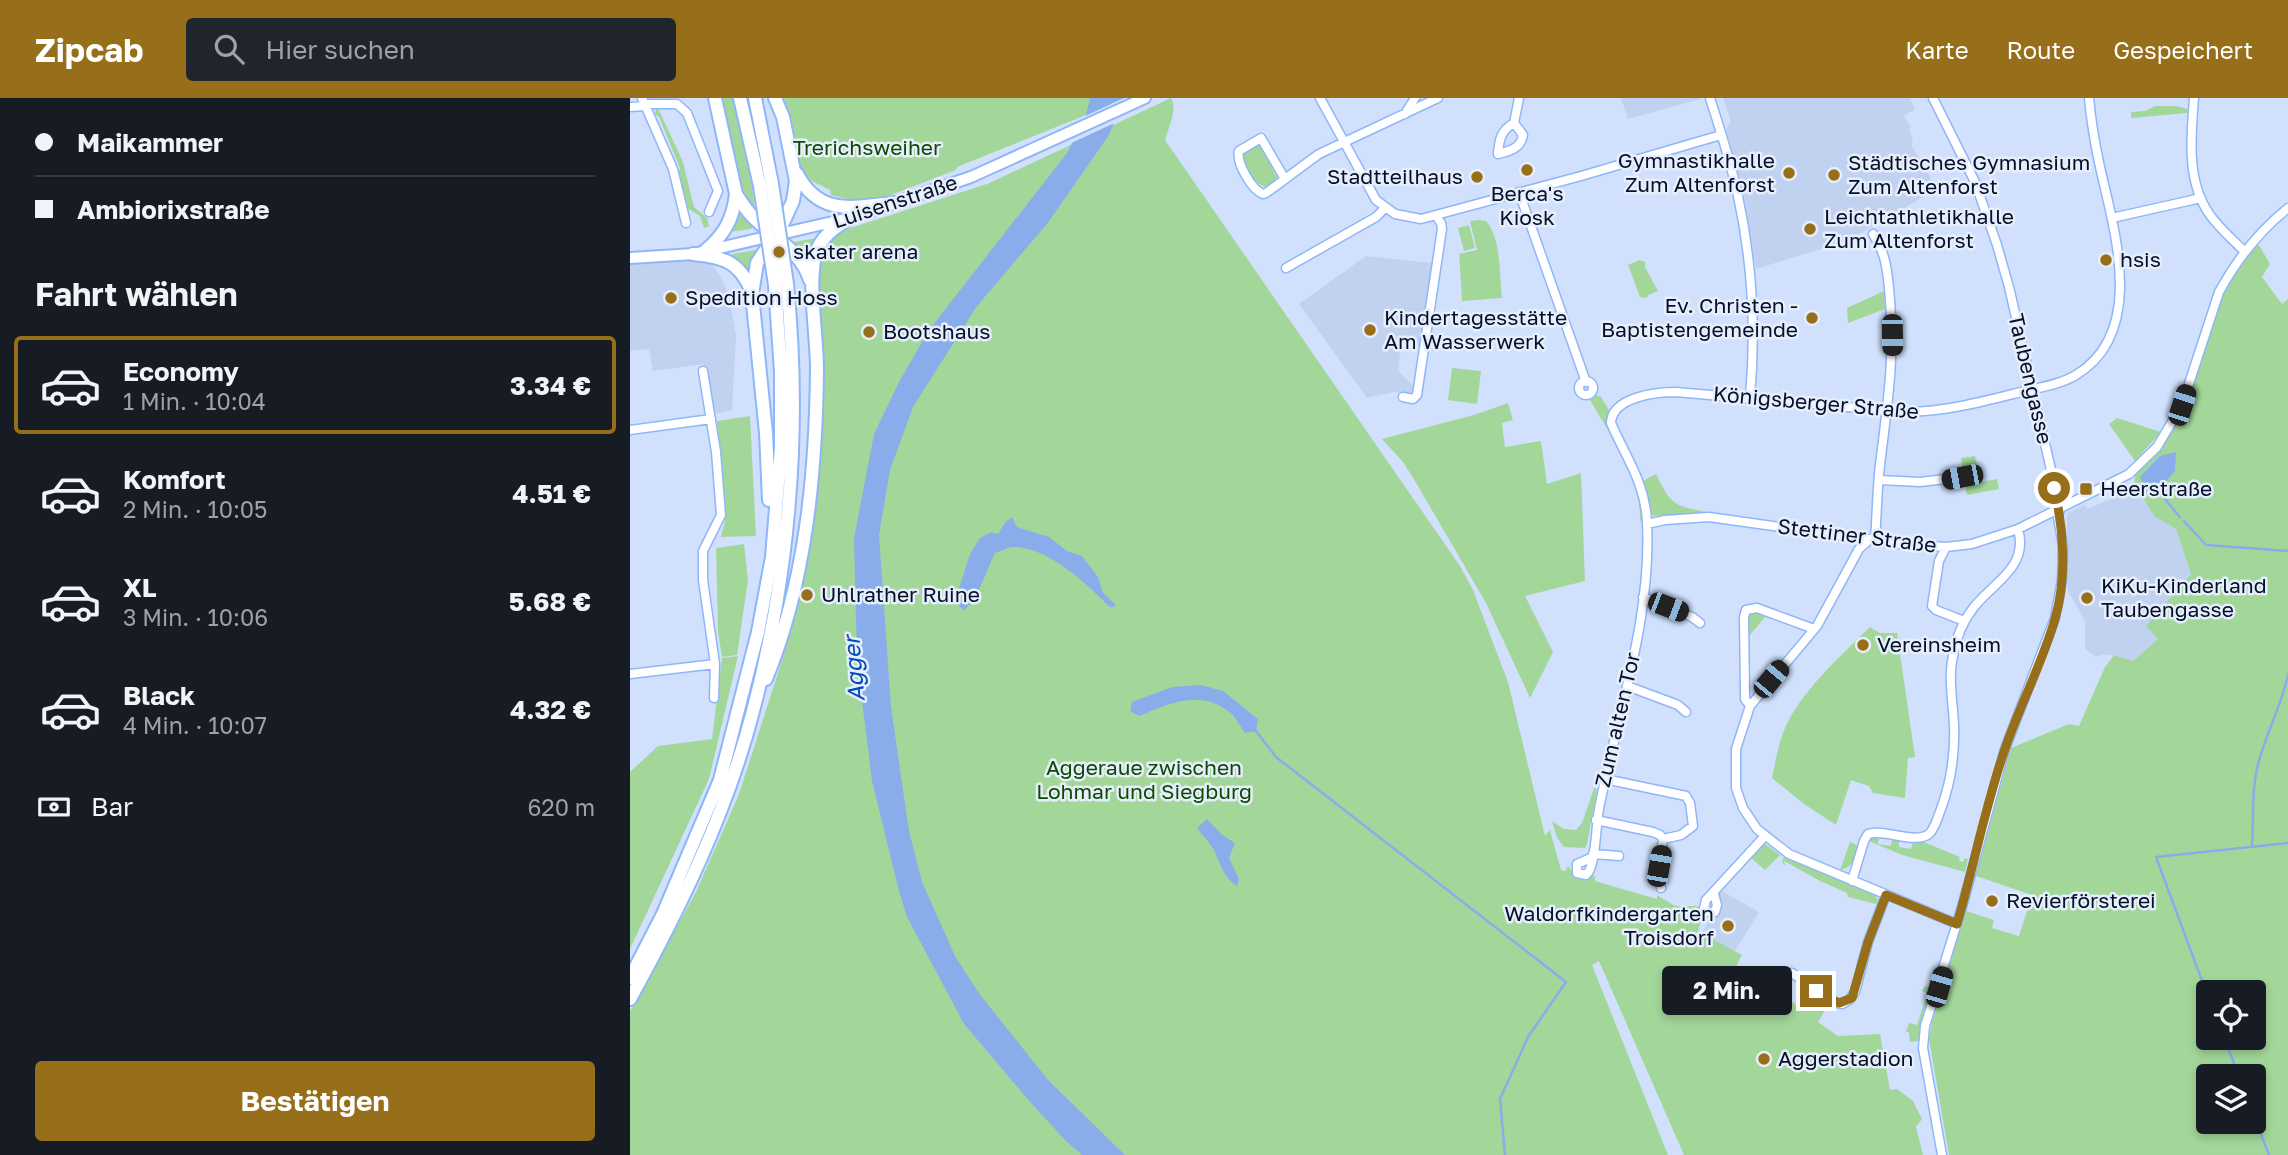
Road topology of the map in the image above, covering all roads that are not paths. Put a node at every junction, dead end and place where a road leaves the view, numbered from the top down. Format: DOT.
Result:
graph roads {
  1 [pos="715,98"];
  2 [pos="740,98"];
  3 [pos="755,98"];
  4 [pos="775,98"];
  5 [pos="1146,98"];
  6 [pos="1320,98"];
  7 [pos="1415,98"];
  8 [pos="1438,98"];
  9 [pos="1519,98"];
  10 [pos="1710,98"];
  11 [pos="1933,98"];
  12 [pos="2089,98"];
  13 [pos="2194,98"];
  14 [pos="647,102"];
  15 [pos="630,107"];
  16 [pos="1405,114"];
  17 [pos="1514,123"];
  18 [pos="1721,135"];
  19 [pos="1343,142"];
  20 [pos="795,171"];
  21 [pos="1285,179"];
  22 [pos="766,185"];
  23 [pos="1519,192"];
  24 [pos="736,194"];
  25 [pos="2201,198"];
  26 [pos="894,203"];
  27 [pos="1384,208"];
  28 [pos="2288,208"];
  29 [pos="709,212"];
  30 [pos="1436,216"];
  31 [pos="850,218"];
  32 [pos="2112,218"];
  33 [pos="686,223"];
  34 [pos="1873,234"];
  35 [pos="775,235"];
  36 [pos="2244,251"];
  37 [pos="699,252"];
  38 [pos="630,258"];
  39 [pos="1286,268"];
  40 [pos="781,285"];
  41 [pos="814,292"];
  42 [pos="752,294"];
  43 [pos="703,371"];
  44 [pos="1586,382"];
  45 [pos="2032,389"];
  46 [pos="1402,397"];
  47 [pos="1750,397"];
  48 [pos="1889,410"];
  49 [pos="711,419"];
  50 [pos="1611,423"];
  51 [pos="630,430"];
  52 [pos="1962,477"];
  53 [pos="1879,480"];
  54 [pos="2060,509"];
  55 [pos="1647,524"];
  56 [pos="2018,529"];
  57 [pos="1873,539"];
  58 [pos="1946,547"];
  59 [pos="1643,597"];
  60 [pos="1964,621"];
  61 [pos="1700,623"];
  62 [pos="1814,629"];
  63 [pos="758,632"];
  64 [pos="715,664"];
  65 [pos="630,674"];
  66 [pos="1627,686"];
  67 [pos="714,698"];
  68 [pos="1750,706"];
  69 [pos="753,712"];
  70 [pos="1686,712"];
  71 [pos="1605,779"];
  72 [pos="1596,820"];
  73 [pos="1765,837"];
  74 [pos="1663,839"];
  75 [pos="1619,856"];
  76 [pos="1852,881"];
  77 [pos="1661,888"];
  78 [pos="1714,894"];
  79 [pos="1886,895"];
  80 [pos="1957,924"];
  81 [pos="1792,972"];
  82 [pos="630,978"];
  83 [pos="630,999"];
  84 [pos="1942,1155"];
  1 -- 24 [label="highway"];
  2 -- 22 [label="highway"];
  3 -- 22 [label="highway"];
  4 -- 20 [label="highway"];
  5 -- 26 [label="main road, Luisenstraße"];
  6 -- 19 [label="street"];
  7 -- 16 [label="street"];
  8 -- 16 [label="street"];
  9 -- 17 [label="street"];
  10 -- 18 [label="street"];
  11 -- 45 [label="street, Taubengasse"];
  12 -- 32 [label="street, Königsberger Straße"];
  13 -- 25 [label="street"];
  14 -- 15 [label="street"];
  14 -- 29 [label="street"];
  14 -- 33 [label="street"];
  16 -- 19 [label="street"];
  18 -- 23 [label="street"];
  18 -- 47 [label="street"];
  19 -- 21 [label="street"];
  19 -- 27 [label="street"];
  20 -- 26 [label="highway"];
  20 -- 35 [label="highway"];
  21 -- 21 [label="street"];
  22 -- 40 [label="highway, bridge"];
  23 -- 30 [label="street"];
  23 -- 44 [label="street"];
  24 -- 35 [label="highway"];
  24 -- 37 [label="highway"];
  25 -- 32 [label="street"];
  25 -- 36 [label="street"];
  26 -- 31 [label="main road, Luisenstraße"];
  27 -- 30 [label="street"];
  27 -- 39 [label="street"];
  28 -- 36 [label="street"];
  30 -- 46 [label="street"];
  31 -- 35 [label="main road, Luisenstraße"];
  31 -- 41 [label="highway"];
  32 -- 45 [label="street, Königsberger Straße"];
  34 -- 48 [label="street"];
  35 -- 37 [label="main road, Luisenstraße"];
  35 -- 41 [label="highway"];
  35 -- 42 [label="highway"];
  36 -- 54 [label="street"];
  37 -- 38 [label="main road, Luisenstraße"];
  37 -- 42 [label="highway"];
  40 -- 63 [label="highway"];
  40 -- 69 [label="highway"];
  41 -- 69 [label="highway"];
  42 -- 63 [label="highway"];
  43 -- 49 [label="street"];
  45 -- 48 [label="street, Königsberger Straße"];
  45 -- 54 [label="street, Taubengasse"];
  47 -- 48 [label="street, Königsberger Straße"];
  47 -- 50 [label="street, Königsberger Straße"];
  48 -- 53 [label="street"];
  49 -- 51 [label="street"];
  49 -- 64 [label="street"];
  50 -- 55 [label="street, Zum alten Tor"];
  52 -- 53 [label="street"];
  53 -- 57 [label="street"];
  54 -- 56 [label="street, Stettiner Straße"];
  54 -- 80 [label="street, Taubengasse"];
  55 -- 57 [label="street, Stettiner Straße"];
  55 -- 59 [label="street, Zum alten Tor"];
  56 -- 58 [label="street, Stettiner Straße"];
  56 -- 60 [label="street"];
  57 -- 58 [label="street, Stettiner Straße"];
  57 -- 62 [label="street"];
  58 -- 60 [label="street"];
  59 -- 61 [label="street"];
  59 -- 66 [label="street, Zum alten Tor"];
  60 -- 76 [label="street"];
  62 -- 68 [label="street"];
  62 -- 68 [label="street"];
  63 -- 82 [label="highway"];
  64 -- 65 [label="street"];
  64 -- 67 [label="street"];
  66 -- 70 [label="street"];
  66 -- 71 [label="street, Zum alten Tor"];
  68 -- 73 [label="street"];
  69 -- 83 [label="highway"];
  71 -- 72 [label="street, Zum alten Tor"];
  71 -- 74 [label="street"];
  72 -- 74 [label="street"];
  72 -- 75 [label="street, Zum alten Tor"];
  73 -- 76 [label="street"];
  73 -- 78 [label="street"];
  74 -- 77 [label="street"];
  76 -- 79 [label="street"];
  79 -- 80 [label="street"];
  79 -- 81 [label="street"];
  80 -- 84 [label="street, Taubengasse"];
}
